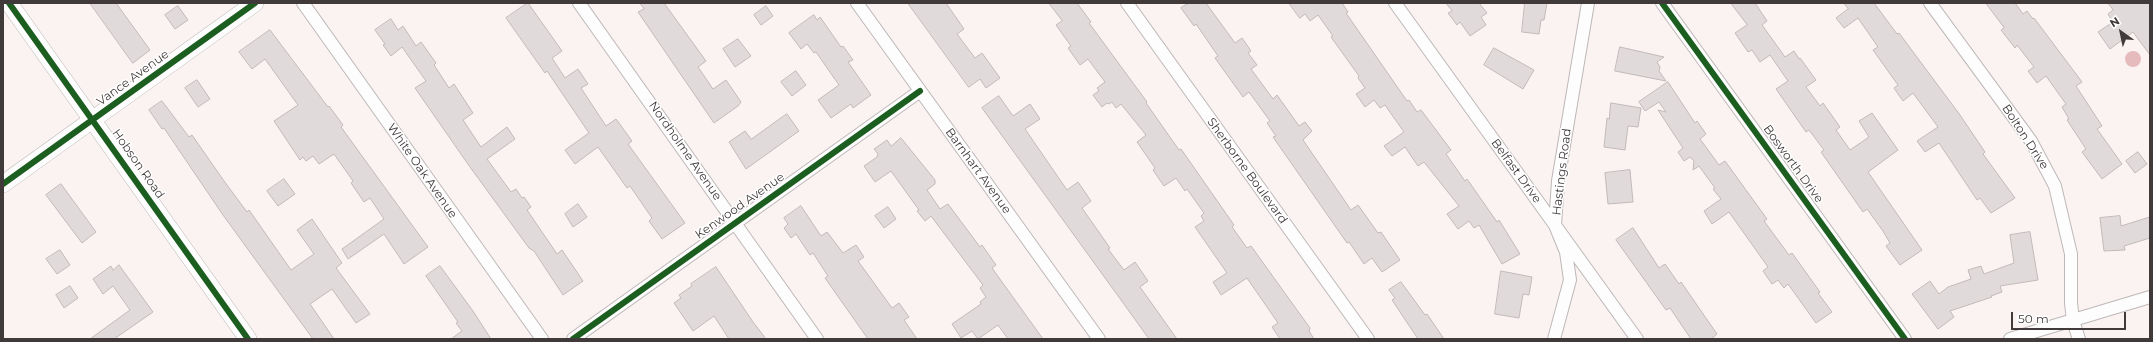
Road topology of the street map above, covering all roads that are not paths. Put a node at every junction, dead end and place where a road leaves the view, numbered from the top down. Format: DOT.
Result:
graph roads {
  1 [pos="9,3"];
  2 [pos="255,3"];
  3 [pos="303,3"];
  4 [pos="579,3"];
  5 [pos="857,3"];
  6 [pos="1127,3"];
  7 [pos="1395,3"];
  8 [pos="1588,3"];
  9 [pos="1662,3"];
  10 [pos="1930,3"];
  11 [pos="920,90"];
  12 [pos="93,120"];
  13 [pos="3,184"];
  14 [pos="735,223"];
  15 [pos="1555,225"];
  16 [pos="2150,297"];
  17 [pos="2073,321"];
  18 [pos="248,339"];
  19 [pos="542,339"];
  20 [pos="573,339"];
  21 [pos="817,339"];
  22 [pos="1099,339"];
  23 [pos="1368,339"];
  24 [pos="1554,339"];
  25 [pos="1637,339"];
  26 [pos="1905,339"];
  27 [pos="2010,339"];
  28 [pos="2079,339"];
  1 -- 12 [label="main road, Hobson Road"];
  2 -- 12 [label="main road, Vance Avenue"];
  3 -- 19 [label="street, White Oak Avenue"];
  4 -- 14 [label="street, Nordholme Avenue"];
  5 -- 11 [label="street, Barnhart Avenue"];
  6 -- 23 [label="street, Sherborne Boulevard"];
  7 -- 15 [label="street, Belfast Drive"];
  8 -- 15 [label="street, Hastings Road"];
  9 -- 26 [label="street, Bosworth Drive"];
  10 -- 17 [label="street, Bolton Drive"];
  11 -- 14 [label="street, Kenwood Avenue"];
  11 -- 22 [label="street, Barnhart Avenue"];
  12 -- 13 [label="main road, Vance Avenue"];
  12 -- 18 [label="main road, Hobson Road"];
  14 -- 20 [label="street, Kenwood Avenue"];
  14 -- 21 [label="street, Nordholme Avenue"];
  15 -- 24 [label="street, Hastings Road"];
  15 -- 25 [label="street, Belfast Drive"];
  16 -- 17 [label="street"];
  17 -- 27 [label="street"];
  17 -- 28 [label="street, Bolton Drive"];
}
